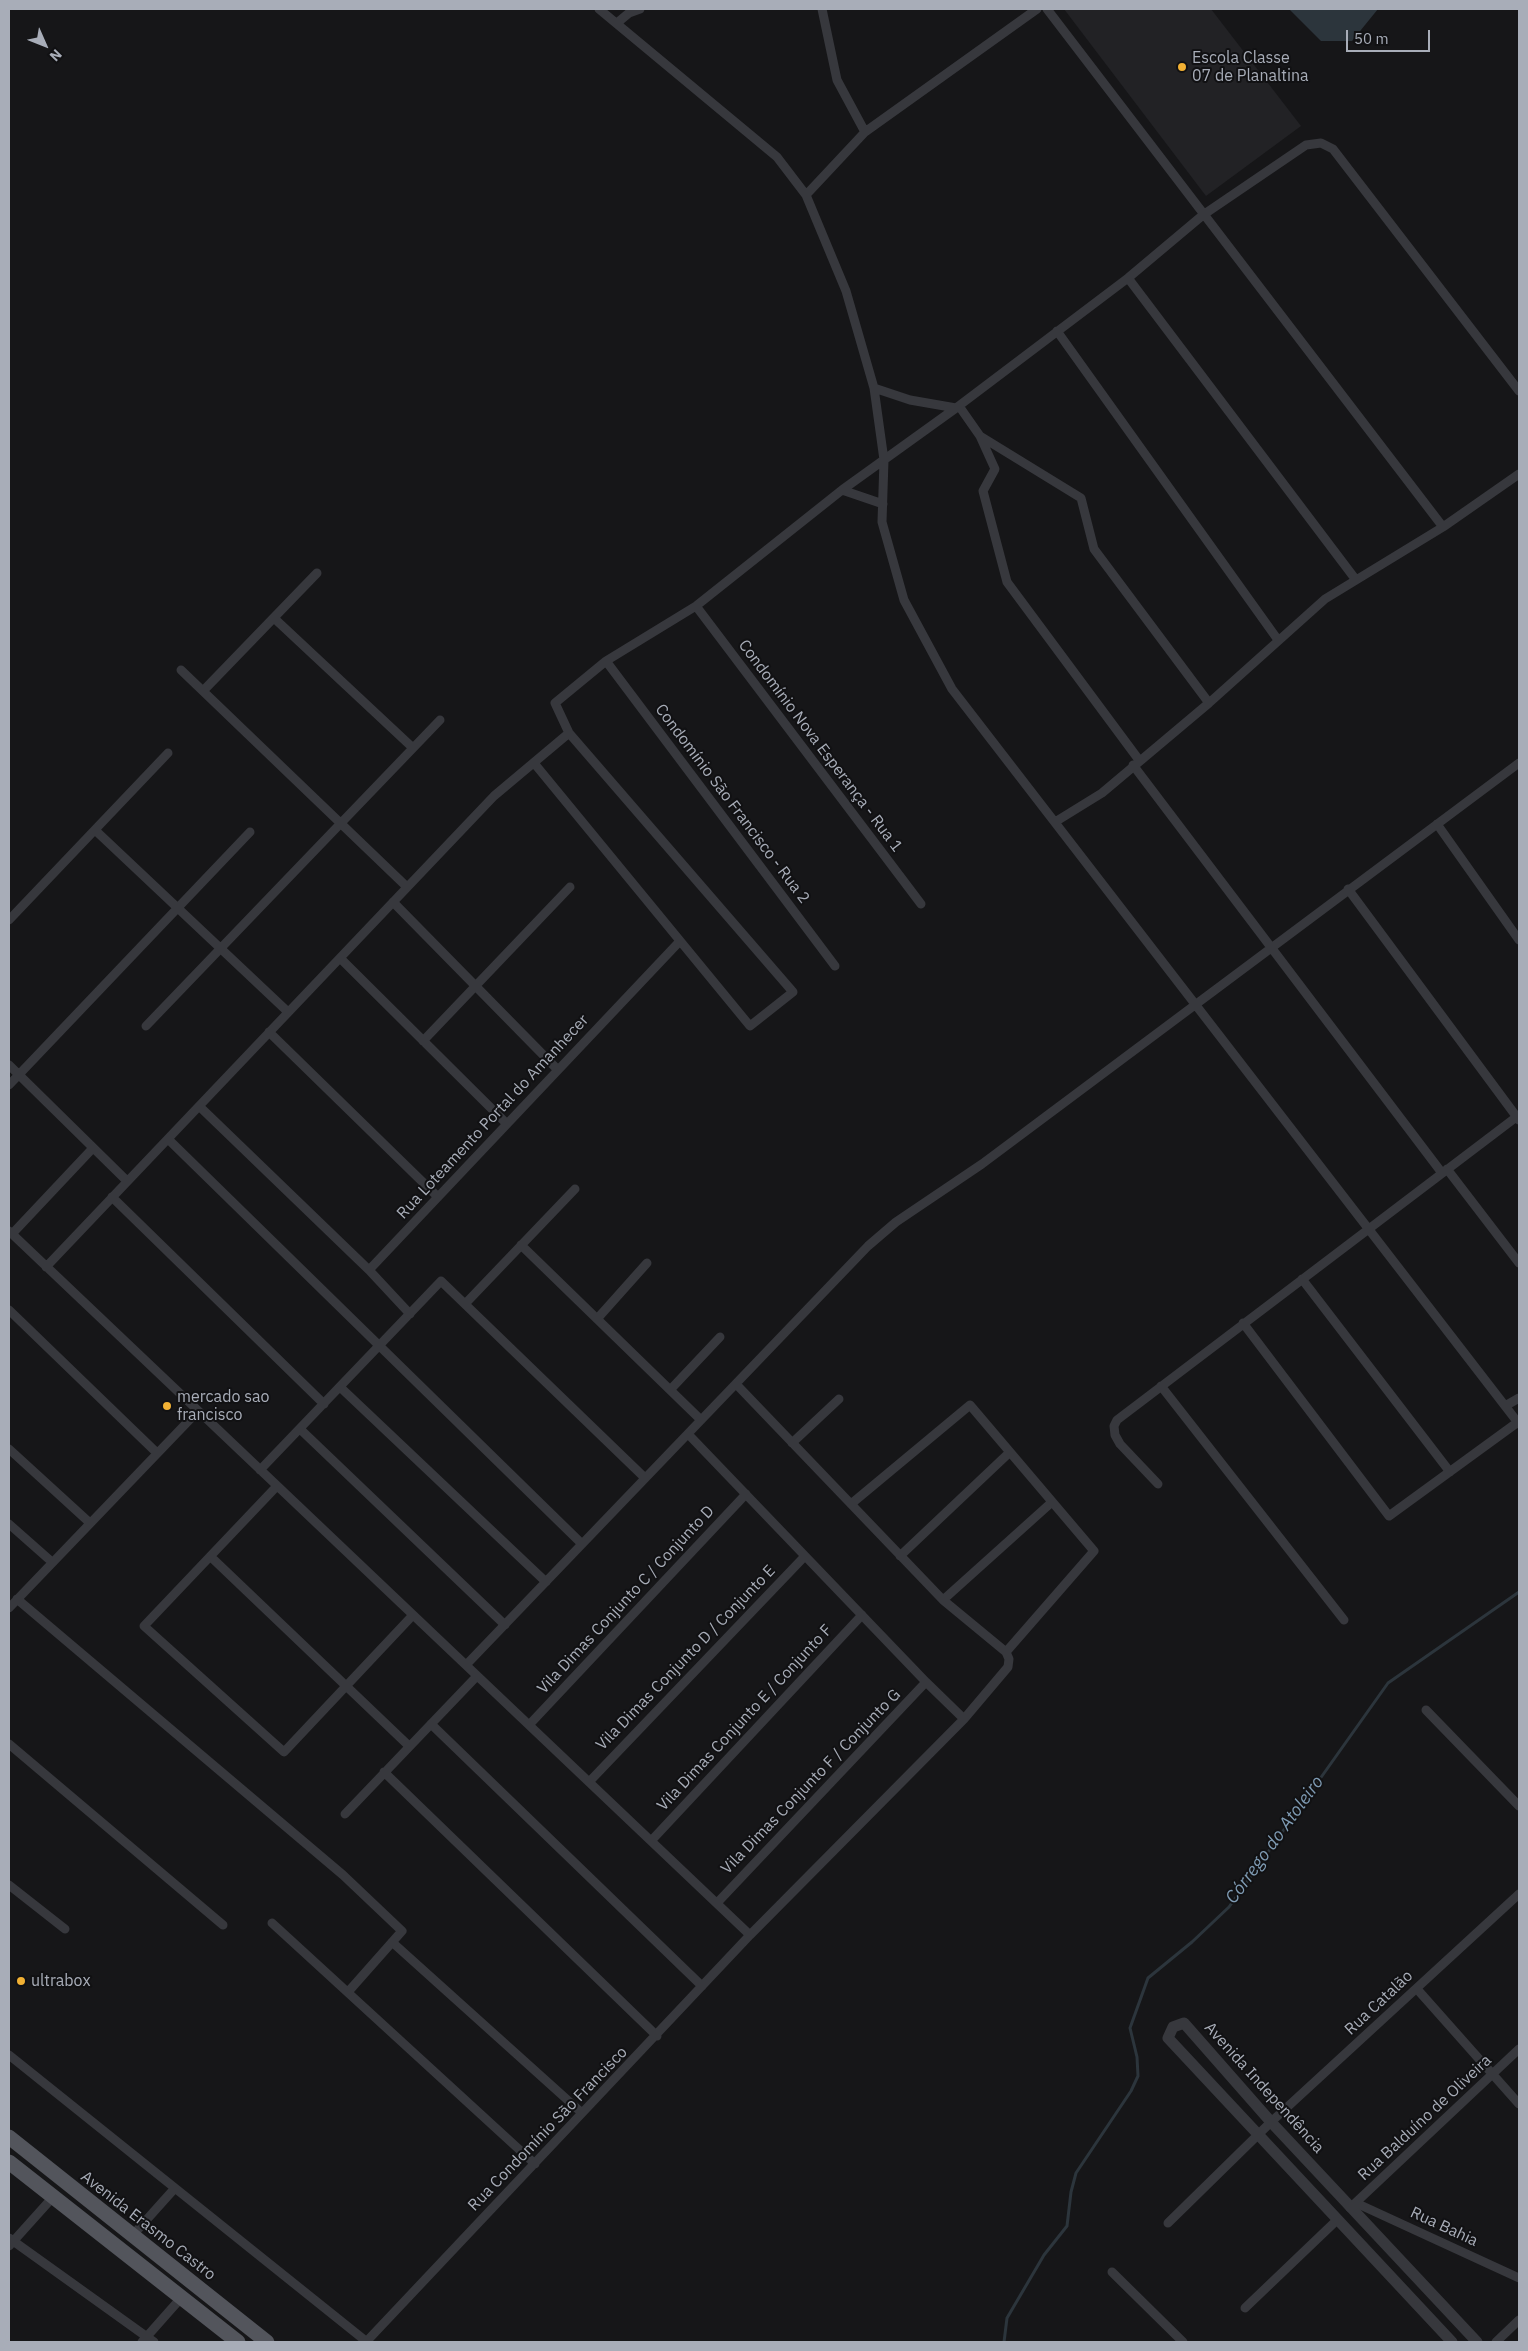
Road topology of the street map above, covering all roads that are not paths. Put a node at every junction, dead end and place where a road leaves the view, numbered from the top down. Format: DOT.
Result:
graph roads {
  1 [pos="598,9"];
  2 [pos="640,9"];
  3 [pos="822,9"];
  4 [pos="1037,9"];
  5 [pos="1047,9"];
  6 [pos="617,23"];
  7 [pos="865,132"];
  8 [pos="806,195"];
  9 [pos="1203,215"];
  10 [pos="1128,278"];
  11 [pos="1056,331"];
  12 [pos="874,388"];
  13 [pos="1519,391"];
  14 [pos="958,407"];
  15 [pos="980,436"];
  16 [pos="884,460"];
  17 [pos="1519,474"];
  18 [pos="842,490"];
  19 [pos="883,504"];
  20 [pos="1443,527"];
  21 [pos="316,573"];
  22 [pos="1356,580"];
  23 [pos="696,606"];
  24 [pos="275,619"];
  25 [pos="1278,640"];
  26 [pos="606,661"];
  27 [pos="181,670"];
  28 [pos="203,691"];
  29 [pos="1209,703"];
  30 [pos="440,720"];
  31 [pos="569,733"];
  32 [pos="413,748"];
  33 [pos="168,753"];
  34 [pos="1136,762"];
  35 [pos="534,763"];
  36 [pos="1519,763"];
  37 [pos="342,822"];
  38 [pos="1055,822"];
  39 [pos="1437,824"];
  40 [pos="94,830"];
  41 [pos="250,832"];
  42 [pos="407,887"];
  43 [pos="570,887"];
  44 [pos="1348,889"];
  45 [pos="393,902"];
  46 [pos="921,904"];
  47 [pos="178,908"];
  48 [pos="9,920"];
  49 [pos="680,940"];
  50 [pos="1519,940"];
  51 [pos="1271,947"];
  52 [pos="222,949"];
  53 [pos="340,958"];
  54 [pos="835,966"];
  55 [pos="476,986"];
  56 [pos="1194,1003"];
  57 [pos="288,1012"];
  58 [pos="146,1026"];
  59 [pos="269,1032"];
  60 [pos="423,1041"];
  61 [pos="9,1065"];
  62 [pos="558,1070"];
  63 [pos="18,1075"];
  64 [pos="9,1085"];
  65 [pos="199,1106"];
  66 [pos="1518,1118"];
  67 [pos="507,1124"];
  68 [pos="168,1139"];
  69 [pos="94,1148"];
  70 [pos="1444,1171"];
  71 [pos="127,1181"];
  72 [pos="575,1188"];
  73 [pos="112,1197"];
  74 [pos="438,1197"];
  75 [pos="1368,1228"];
  76 [pos="10,1232"];
  77 [pos="521,1245"];
  78 [pos="647,1263"];
  79 [pos="1519,1263"];
  80 [pos="46,1267"];
  81 [pos="369,1270"];
  82 [pos="1302,1279"];
  83 [pos="465,1304"];
  84 [pos="9,1310"];
  85 [pos="410,1314"];
  86 [pos="596,1319"];
  87 [pos="1243,1323"];
  88 [pos="720,1337"];
  89 [pos="378,1347"];
  90 [pos="736,1384"];
  91 [pos="1161,1386"];
  92 [pos="340,1387"];
  93 [pos="670,1390"];
  94 [pos="1519,1398"];
  95 [pos="839,1399"];
  96 [pos="324,1404"];
  97 [pos="1505,1406"];
  98 [pos="198,1411"];
  99 [pos="701,1420"];
  100 [pos="1518,1423"];
  101 [pos="300,1429"];
  102 [pos="688,1434"];
  103 [pos="792,1442"];
  104 [pos="9,1449"];
  105 [pos="1010,1452"];
  106 [pos="157,1453"];
  107 [pos="260,1470"];
  108 [pos="1450,1472"];
  109 [pos="645,1478"];
  110 [pos="1158,1484"];
  111 [pos="277,1486"];
  112 [pos="746,1494"];
  113 [pos="1052,1502"];
  114 [pos="851,1504"];
  115 [pos="90,1523"];
  116 [pos="9,1524"];
  117 [pos="582,1544"];
  118 [pos="805,1556"];
  119 [pos="900,1556"];
  120 [pos="211,1557"];
  121 [pos="52,1562"];
  122 [pos="546,1582"];
  123 [pos="17,1599"];
  124 [pos="942,1600"];
  125 [pos="9,1608"];
  126 [pos="413,1615"];
  127 [pos="862,1615"];
  128 [pos="1344,1620"];
  129 [pos="505,1625"];
  130 [pos="1006,1652"];
  131 [pos="466,1665"];
  132 [pos="477,1676"];
  133 [pos="926,1682"];
  134 [pos="346,1686"];
  135 [pos="1426,1710"];
  136 [pos="964,1719"];
  137 [pos="431,1724"];
  138 [pos="529,1725"];
  139 [pos="9,1744"];
  140 [pos="409,1746"];
  141 [pos="384,1772"];
  142 [pos="589,1782"];
  143 [pos="1519,1806"];
  144 [pos="344,1814"];
  145 [pos="651,1841"];
  146 [pos="9,1885"];
  147 [pos="1519,1894"];
  148 [pos="716,1903"];
  149 [pos="272,1922"];
  150 [pos="223,1925"];
  151 [pos="65,1929"];
  152 [pos="750,1935"];
  153 [pos="392,1942"];
  154 [pos="702,1986"];
  155 [pos="1417,1989"];
  156 [pos="348,1992"];
  157 [pos="657,2036"];
  158 [pos="1519,2049"];
  159 [pos="9,2055"];
  160 [pos="1492,2075"];
  161 [pos="1519,2104"];
  162 [pos="582,2113"];
  163 [pos="1271,2122"];
  164 [pos="1260,2135"];
  165 [pos="9,2138"];
  166 [pos="9,2162"];
  167 [pos="535,2164"];
  168 [pos="175,2188"];
  169 [pos="54,2197"];
  170 [pos="1353,2206"];
  171 [pos="1337,2220"];
  172 [pos="1168,2223"];
  173 [pos="132,2236"];
  174 [pos="10,2242"];
  175 [pos="1112,2272"];
  176 [pos="1519,2278"];
  177 [pos="181,2298"];
  178 [pos="1245,2308"];
  179 [pos="1519,2320"];
  180 [pos="148,2340"];
  181 [pos="238,2342"];
  182 [pos="267,2342"];
  183 [pos="367,2342"];
  184 [pos="1183,2342"];
  185 [pos="1452,2342"];
  186 [pos="1478,2342"];
  187 [pos="1496,2342"];
  1 -- 6 [label="street"];
  2 -- 6 [label="street"];
  3 -- 7 [label="street"];
  4 -- 7 [label="street"];
  5 -- 9 [label="street"];
  6 -- 8 [label="street"];
  7 -- 8 [label="street"];
  8 -- 12 [label="street"];
  9 -- 10 [label="street"];
  9 -- 13 [label="street"];
  9 -- 20 [label="street"];
  10 -- 11 [label="street"];
  10 -- 22 [label="street"];
  11 -- 14 [label="street"];
  11 -- 25 [label="street"];
  12 -- 14 [label="street"];
  12 -- 16 [label="street"];
  14 -- 15 [label="street"];
  14 -- 16 [label="street"];
  15 -- 29 [label="street"];
  15 -- 34 [label="street"];
  16 -- 18 [label="street"];
  16 -- 19 [label="street"];
  17 -- 20 [label="street"];
  18 -- 19 [label="street"];
  18 -- 23 [label="street"];
  19 -- 38 [label="street"];
  20 -- 22 [label="street"];
  21 -- 24 [label="street"];
  22 -- 25 [label="street"];
  23 -- 26 [label="street"];
  23 -- 46 [label="street, Condomínio Nova Esperança - Rua 1"];
  24 -- 28 [label="street"];
  24 -- 32 [label="street"];
  25 -- 29 [label="street"];
  26 -- 31 [label="street"];
  26 -- 54 [label="street, Condomínio São Francisco - Rua 2"];
  27 -- 28 [label="street"];
  28 -- 37 [label="street"];
  29 -- 34 [label="street"];
  30 -- 32 [label="street"];
  31 -- 35 [label="street"];
  31 -- 49 [label="street"];
  32 -- 37 [label="street"];
  33 -- 40 [label="street"];
  34 -- 38 [label="street"];
  34 -- 51 [label="street"];
  35 -- 42 [label="street"];
  35 -- 49 [label="street"];
  36 -- 39 [label="street"];
  37 -- 42 [label="street"];
  37 -- 52 [label="street"];
  38 -- 56 [label="street"];
  39 -- 44 [label="street"];
  39 -- 50 [label="street"];
  40 -- 47 [label="street"];
  40 -- 48 [label="street"];
  41 -- 47 [label="street"];
  42 -- 45 [label="street"];
  43 -- 55 [label="street"];
  44 -- 51 [label="street"];
  44 -- 66 [label="street"];
  45 -- 53 [label="street"];
  45 -- 55 [label="street"];
  47 -- 52 [label="street"];
  47 -- 63 [label="street"];
  49 -- 62 [label="street, Rua Loteamento Portal do Amanhecer"];
  51 -- 56 [label="street"];
  51 -- 70 [label="street"];
  52 -- 57 [label="street"];
  52 -- 58 [label="street"];
  53 -- 57 [label="street"];
  53 -- 60 [label="street"];
  55 -- 60 [label="street"];
  55 -- 62 [label="street"];
  56 -- 75 [label="street"];
  56 -- 90 [label="street"];
  57 -- 59 [label="street"];
  59 -- 65 [label="street"];
  59 -- 74 [label="street"];
  60 -- 67 [label="street"];
  61 -- 63 [label="street"];
  62 -- 67 [label="street, Rua Loteamento Portal do Amanhecer"];
  63 -- 64 [label="street"];
  63 -- 69 [label="street"];
  65 -- 68 [label="street"];
  65 -- 81 [label="street"];
  66 -- 70 [label="street"];
  67 -- 74 [label="street, Rua Loteamento Portal do Amanhecer"];
  68 -- 71 [label="street"];
  68 -- 89 [label="street"];
  69 -- 71 [label="street"];
  69 -- 76 [label="street"];
  70 -- 75 [label="street"];
  70 -- 79 [label="street"];
  71 -- 73 [label="street"];
  72 -- 77 [label="street"];
  73 -- 80 [label="street"];
  73 -- 96 [label="street"];
  74 -- 81 [label="street, Rua Loteamento Portal do Amanhecer"];
  75 -- 82 [label="street"];
  75 -- 97 [label="street"];
  76 -- 80 [label="street"];
  77 -- 83 [label="street"];
  77 -- 86 [label="street"];
  78 -- 86 [label="street"];
  80 -- 98 [label="street"];
  81 -- 85 [label="street"];
  82 -- 87 [label="street"];
  82 -- 108 [label="street"];
  83 -- 85 [label="street"];
  83 -- 109 [label="street"];
  84 -- 106 [label="street"];
  85 -- 89 [label="street"];
  86 -- 93 [label="street"];
  87 -- 91 [label="street"];
  87 -- 108 [label="street"];
  88 -- 93 [label="street"];
  89 -- 92 [label="street"];
  89 -- 117 [label="street"];
  90 -- 99 [label="street"];
  90 -- 103 [label="street"];
  91 -- 110 [label="street"];
  91 -- 128 [label="street"];
  92 -- 96 [label="street"];
  92 -- 122 [label="street"];
  93 -- 99 [label="street"];
  94 -- 97 [label="street"];
  95 -- 103 [label="street"];
  96 -- 101 [label="street"];
  97 -- 100 [label="street"];
  98 -- 106 [label="street"];
  98 -- 107 [label="street"];
  99 -- 102 [label="street"];
  100 -- 108 [label="street"];
  101 -- 107 [label="street"];
  101 -- 129 [label="street"];
  102 -- 109 [label="street"];
  102 -- 112 [label="street"];
  103 -- 114 [label="street"];
  104 -- 115 [label="street"];
  105 -- 113 [label="street"];
  105 -- 114 [label="street"];
  105 -- 119 [label="street"];
  106 -- 115 [label="street"];
  107 -- 111 [label="street"];
  109 -- 117 [label="street"];
  111 -- 120 [label="street"];
  111 -- 126 [label="street"];
  112 -- 118 [label="street"];
  112 -- 138 [label="street, Vila Dimas Conjunto C / Conjunto D"];
  113 -- 124 [label="street"];
  113 -- 130 [label="street"];
  114 -- 119 [label="street"];
  115 -- 121 [label="street"];
  116 -- 121 [label="street"];
  117 -- 122 [label="street"];
  118 -- 127 [label="street"];
  118 -- 142 [label="street, Vila Dimas Conjunto D / Conjunto E"];
  119 -- 124 [label="street"];
  120 -- 134 [label="street"];
  120 -- 134 [label="street"];
  121 -- 123 [label="street"];
  122 -- 129 [label="street"];
  123 -- 125 [label="street"];
  123 -- 153 [label="street"];
  124 -- 130 [label="street"];
  126 -- 131 [label="street"];
  126 -- 134 [label="street"];
  127 -- 133 [label="street"];
  127 -- 145 [label="street, Vila Dimas Conjunto E / Conjunto F"];
  129 -- 131 [label="street"];
  130 -- 136 [label="street, Rua Condomínio São Francisco"];
  131 -- 132 [label="street"];
  132 -- 137 [label="street"];
  132 -- 138 [label="street"];
  133 -- 136 [label="street"];
  133 -- 148 [label="street, Vila Dimas Conjunto F / Conjunto G"];
  134 -- 140 [label="street"];
  135 -- 143 [label="street"];
  136 -- 152 [label="street, Rua Condomínio São Francisco"];
  137 -- 140 [label="street"];
  137 -- 154 [label="street"];
  138 -- 142 [label="street"];
  139 -- 150 [label="street"];
  140 -- 141 [label="street"];
  141 -- 144 [label="street"];
  141 -- 157 [label="street"];
  142 -- 145 [label="street"];
  145 -- 148 [label="street"];
  146 -- 151 [label="street"];
  147 -- 155 [label="street, Rua Catalão"];
  148 -- 152 [label="street"];
  149 -- 156 [label="street"];
  152 -- 154 [label="street, Rua Condomínio São Francisco"];
  153 -- 156 [label="street"];
  153 -- 162 [label="street"];
  154 -- 157 [label="street, Rua Condomínio São Francisco"];
  155 -- 160 [label="street"];
  155 -- 163 [label="street, Rua Catalão"];
  156 -- 167 [label="street"];
  157 -- 162 [label="street, Rua Condomínio São Francisco"];
  158 -- 160 [label="street, Rua Balduíno de Oliveira"];
  159 -- 168 [label="street"];
  160 -- 161 [label="street"];
  160 -- 170 [label="street, Rua Balduíno de Oliveira"];
  162 -- 167 [label="street, Rua Condomínio São Francisco"];
  163 -- 164 [label="street, Rua Catalão"];
  163 -- 164 [label="street, Avenida Independência"];
  163 -- 170 [label="street, Avenida Independência"];
  164 -- 171 [label="street, Avenida Independência"];
  164 -- 172 [label="street, Rua Catalão"];
  165 -- 173 [label="main road, Avenida Erasmo Castro"];
  166 -- 169 [label="main road"];
  167 -- 183 [label="street, Rua Condomínio São Francisco"];
  168 -- 173 [label="street"];
  168 -- 183 [label="street"];
  169 -- 174 [label="street"];
  169 -- 177 [label="main road"];
  170 -- 176 [label="street, Rua Bahia"];
  170 -- 186 [label="street, Avenida Independência"];
  171 -- 178 [label="street"];
  171 -- 185 [label="street, Avenida Independência"];
  173 -- 182 [label="main road, Avenida Erasmo Castro"];
  174 -- 180 [label="street"];
  175 -- 184 [label="street"];
  177 -- 180 [label="street"];
  177 -- 181 [label="main road"];
  179 -- 187 [label="street"];
}
